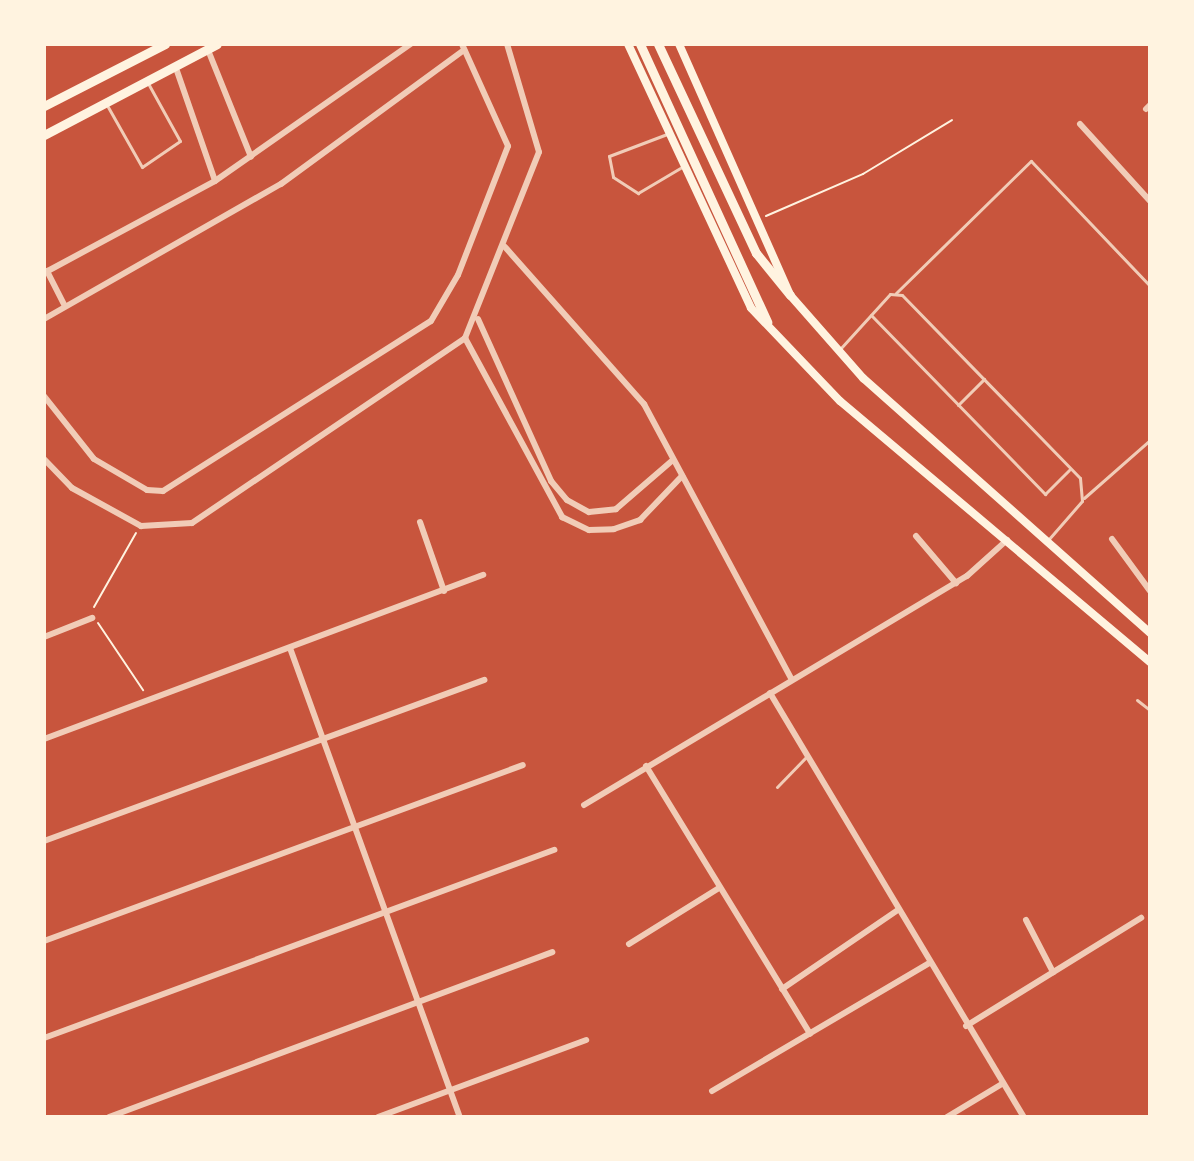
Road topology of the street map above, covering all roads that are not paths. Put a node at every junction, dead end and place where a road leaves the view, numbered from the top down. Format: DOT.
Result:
graph roads {
  1 [pos="163,44"];
  2 [pos="411,44"];
  3 [pos="507,44"];
  4 [pos="628,44"];
  5 [pos="640,44"];
  6 [pos="679,44"];
  7 [pos="213,47"];
  8 [pos="463,47"];
  9 [pos="660,49"];
  10 [pos="177,71"];
  11 [pos="149,85"];
  12 [pos="44,106"];
  13 [pos="108,107"];
  14 [pos="1080,124"];
  15 [pos="667,134"];
  16 [pos="44,135"];
  17 [pos="251,157"];
  18 [pos="682,167"];
  19 [pos="215,181"];
  20 [pos="1150,201"];
  21 [pos="505,247"];
  22 [pos="46,272"];
  23 [pos="1150,286"];
  24 [pos="896,293"];
  25 [pos="790,295"];
  26 [pos="65,306"];
  27 [pos="871,315"];
  28 [pos="44,319"];
  29 [pos="478,319"];
  30 [pos="767,322"];
  31 [pos="465,338"];
  32 [pos="838,352"];
  33 [pos="984,379"];
  34 [pos="44,396"];
  35 [pos="958,405"];
  36 [pos="1150,440"];
  37 [pos="44,459"];
  38 [pos="673,460"];
  39 [pos="545,467"];
  40 [pos="1070,468"];
  41 [pos="533,472"];
  42 [pos="682,476"];
  43 [pos="1082,501"];
  44 [pos="420,522"];
  45 [pos="916,536"];
  46 [pos="1008,538"];
  47 [pos="1112,539"];
  48 [pos="1046,543"];
  49 [pos="483,575"];
  50 [pos="956,583"];
  51 [pos="444,591"];
  52 [pos="1150,591"];
  53 [pos="92,618"];
  54 [pos="1149,632"];
  55 [pos="44,637"];
  56 [pos="290,648"];
  57 [pos="1150,662"];
  58 [pos="791,678"];
  59 [pos="484,680"];
  60 [pos="770,693"];
  61 [pos="1137,700"];
  62 [pos="1150,710"];
  63 [pos="44,739"];
  64 [pos="323,740"];
  65 [pos="807,756"];
  66 [pos="523,765"];
  67 [pos="646,766"];
  68 [pos="777,787"];
  69 [pos="584,805"];
  70 [pos="355,827"];
  71 [pos="44,841"];
  72 [pos="554,850"];
  73 [pos="719,888"];
  74 [pos="898,910"];
  75 [pos="386,912"];
  76 [pos="1141,918"];
  77 [pos="1026,920"];
  78 [pos="44,941"];
  79 [pos="629,944"];
  80 [pos="552,952"];
  81 [pos="929,963"];
  82 [pos="1053,972"];
  83 [pos="782,989"];
  84 [pos="418,1002"];
  85 [pos="966,1026"];
  86 [pos="810,1034"];
  87 [pos="44,1038"];
  88 [pos="586,1040"];
  89 [pos="1002,1084"];
  90 [pos="450,1090"];
  91 [pos="712,1091"];
  92 [pos="109,1117"];
  93 [pos="378,1117"];
  94 [pos="460,1117"];
  95 [pos="947,1117"];
  96 [pos="1024,1117"];
  1 -- 12 [label="main road"];
  2 -- 17 [label="street"];
  3 -- 21 [label="street"];
  4 -- 15 [label="main road"];
  5 -- 30 [label="main road"];
  6 -- 25 [label="main road"];
  7 -- 10 [label="main road"];
  7 -- 17 [label="street"];
  8 -- 26 [label="street"];
  8 -- 34 [label="street"];
  9 -- 25 [label="main road"];
  10 -- 11 [label="main road"];
  10 -- 19 [label="street"];
  11 -- 13 [label="main road"];
  11 -- 13 [label="lane"];
  13 -- 16 [label="main road"];
  14 -- 20 [label="street"];
  15 -- 18 [label="main road"];
  15 -- 18 [label="lane"];
  17 -- 19 [label="street"];
  18 -- 30 [label="main road"];
  19 -- 22 [label="street"];
  21 -- 29 [label="street"];
  21 -- 38 [label="street"];
  22 -- 26 [label="street"];
  23 -- 24 [label="lane"];
  24 -- 27 [label="lane"];
  24 -- 33 [label="lane"];
  25 -- 32 [label="main road"];
  26 -- 28 [label="street"];
  27 -- 32 [label="lane"];
  27 -- 35 [label="lane"];
  29 -- 31 [label="street"];
  29 -- 39 [label="street"];
  30 -- 46 [label="main road"];
  31 -- 37 [label="street"];
  31 -- 41 [label="street"];
  32 -- 48 [label="main road"];
  33 -- 35 [label="lane"];
  33 -- 40 [label="lane"];
  35 -- 40 [label="lane"];
  36 -- 43 [label="lane"];
  38 -- 39 [label="street"];
  38 -- 42 [label="street"];
  39 -- 41 [label="street"];
  40 -- 43 [label="lane"];
  41 -- 42 [label="street"];
  42 -- 58 [label="street"];
  43 -- 48 [label="lane"];
  44 -- 51 [label="street"];
  45 -- 50 [label="street"];
  46 -- 50 [label="street"];
  46 -- 57 [label="main road"];
  47 -- 52 [label="street"];
  48 -- 54 [label="main road"];
  49 -- 51 [label="street"];
  50 -- 58 [label="street"];
  51 -- 56 [label="street"];
  53 -- 55 [label="street"];
  56 -- 63 [label="street"];
  56 -- 64 [label="street"];
  58 -- 60 [label="street"];
  59 -- 64 [label="street"];
  60 -- 65 [label="street"];
  60 -- 67 [label="street"];
  61 -- 62 [label="lane"];
  64 -- 70 [label="street"];
  64 -- 71 [label="street"];
  65 -- 68 [label="lane"];
  65 -- 74 [label="street"];
  66 -- 70 [label="street"];
  67 -- 69 [label="street"];
  67 -- 73 [label="street"];
  70 -- 75 [label="street"];
  70 -- 78 [label="street"];
  72 -- 75 [label="street"];
  73 -- 79 [label="street"];
  73 -- 83 [label="street"];
  74 -- 81 [label="street"];
  74 -- 83 [label="street"];
  75 -- 84 [label="street"];
  75 -- 87 [label="street"];
  76 -- 82 [label="street"];
  77 -- 82 [label="street"];
  80 -- 84 [label="street"];
  81 -- 85 [label="street"];
  81 -- 86 [label="street"];
  82 -- 85 [label="street"];
  83 -- 86 [label="street"];
  84 -- 90 [label="street"];
  84 -- 92 [label="street"];
  85 -- 89 [label="street"];
  86 -- 91 [label="street"];
  88 -- 90 [label="street"];
  89 -- 95 [label="street"];
  89 -- 96 [label="street"];
  90 -- 93 [label="street"];
  90 -- 94 [label="street"];
}
